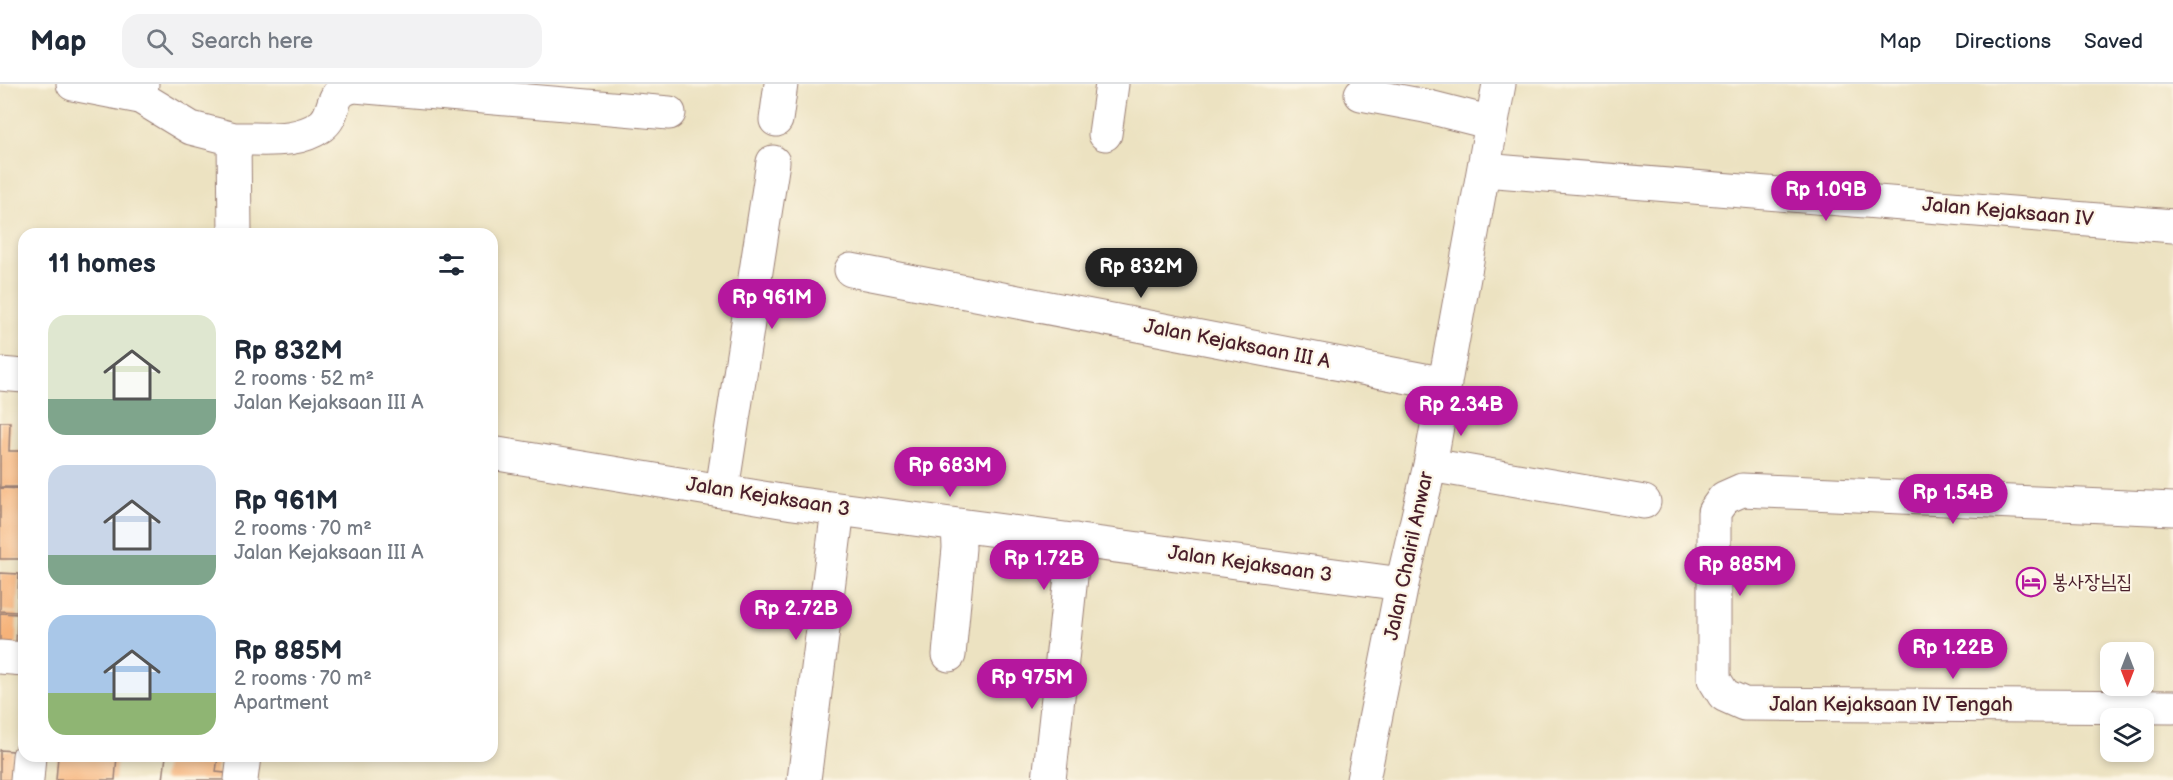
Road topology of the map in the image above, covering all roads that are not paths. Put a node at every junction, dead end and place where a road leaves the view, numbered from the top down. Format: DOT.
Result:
graph roads {
  1 [pos="73,84"];
  2 [pos="781,84"];
  3 [pos="1112,84"];
  4 [pos="1499,84"];
  5 [pos="141,91"];
  6 [pos="1360,94"];
  7 [pos="669,113"];
  8 [pos="776,120"];
  9 [pos="1492,123"];
  10 [pos="1106,134"];
  11 [pos="234,139"];
  12 [pos="772,162"];
  13 [pos="1484,170"];
  14 [pos="2173,226"];
  15 [pos="235,228"];
  16 [pos="851,270"];
  17 [pos="0,374"];
  18 [pos="18,376"];
  19 [pos="1445,384"];
  20 [pos="498,454"];
  21 [pos="1430,465"];
  22 [pos="722,490"];
  23 [pos="1644,502"];
  24 [pos="838,509"];
  25 [pos="2173,509"];
  26 [pos="958,525"];
  27 [pos="1075,540"];
  28 [pos="1402,584"];
  29 [pos="949,655"];
  30 [pos="0,657"];
  31 [pos="18,658"];
  32 [pos="2173,707"];
  33 [pos="28,762"];
  34 [pos="243,762"];
  35 [pos="27,780"];
  36 [pos="241,780"];
  37 [pos="804,780"];
  38 [pos="1049,780"];
  39 [pos="1363,780"];
  1 -- 5 [label="street"];
  2 -- 8 [label="street"];
  3 -- 10 [label="street"];
  4 -- 9 [label="street, Jalan Chairil Anwar"];
  5 -- 11 [label="street"];
  6 -- 9 [label="street"];
  7 -- 11 [label="street"];
  9 -- 13 [label="street, Jalan Chairil Anwar"];
  11 -- 15 [label="street"];
  12 -- 22 [label="street"];
  13 -- 14 [label="street, Jalan Kejaksaan IV"];
  13 -- 19 [label="street, Jalan Chairil Anwar"];
  16 -- 19 [label="street, Jalan Kejaksaan III A"];
  17 -- 18 [label="street"];
  19 -- 21 [label="street, Jalan Chairil Anwar"];
  20 -- 22 [label="street, Jalan Kejaksaan 3"];
  21 -- 23 [label="street"];
  21 -- 28 [label="street, Jalan Chairil Anwar"];
  22 -- 24 [label="street, Jalan Kejaksaan 3"];
  24 -- 26 [label="street, Jalan Kejaksaan 3"];
  24 -- 37 [label="street"];
  25 -- 32 [label="street, Jalan Kejaksaan IV Tengah"];
  26 -- 27 [label="street, Jalan Kejaksaan 3"];
  26 -- 29 [label="street"];
  27 -- 28 [label="street, Jalan Kejaksaan 3"];
  27 -- 38 [label="street"];
  28 -- 39 [label="street, Jalan Chairil Anwar"];
  30 -- 31 [label="street"];
  33 -- 35 [label="street"];
  34 -- 36 [label="street"];
}
